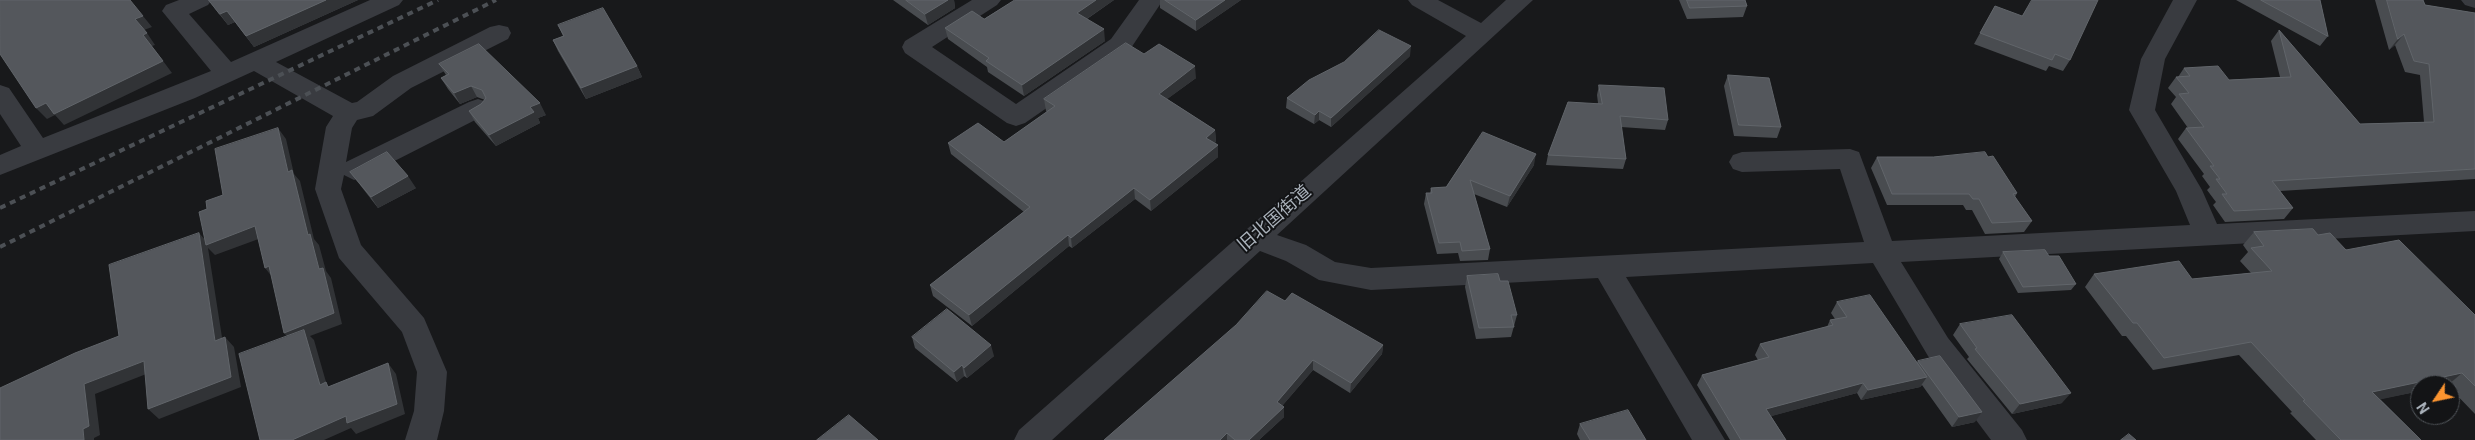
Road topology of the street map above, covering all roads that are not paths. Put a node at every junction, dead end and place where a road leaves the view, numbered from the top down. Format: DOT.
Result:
graph roads {
  1 [pos="200,0"];
  2 [pos="390,0"];
  3 [pos="989,0"];
  4 [pos="1151,0"];
  5 [pos="1420,0"];
  6 [pos="1521,0"];
  7 [pos="2180,1"];
  8 [pos="170,5"];
  9 [pos="499,33"];
  10 [pos="1482,34"];
  11 [pos="255,61"];
  12 [pos="228,74"];
  13 [pos="0,94"];
  14 [pos="478,108"];
  15 [pos="349,113"];
  16 [pos="37,149"];
  17 [pos="1742,162"];
  18 [pos="0,165"];
  19 [pos="329,182"];
  20 [pos="2473,224"];
  21 [pos="2208,234"];
  22 [pos="1254,237"];
  23 [pos="1882,254"];
  24 [pos="1606,265"];
  25 [pos="421,440"];
  26 [pos="1030,440"];
  27 [pos="1709,440"];
  28 [pos="2011,440"];
  1 -- 8 [label="street"];
  2 -- 11 [label="street"];
  3 -- 4 [label="street"];
  5 -- 10 [label="street"];
  6 -- 10 [label="street, 旧北国街道"];
  7 -- 21 [label="street"];
  8 -- 12 [label="street"];
  9 -- 15 [label="street"];
  10 -- 22 [label="street, 旧北国街道"];
  11 -- 12 [label="street"];
  11 -- 15 [label="street"];
  12 -- 16 [label="street"];
  13 -- 16 [label="street"];
  14 -- 19 [label="street"];
  15 -- 19 [label="street"];
  16 -- 18 [label="street"];
  17 -- 23 [label="street"];
  19 -- 25 [label="street"];
  20 -- 21 [label="street"];
  21 -- 23 [label="street"];
  22 -- 24 [label="street"];
  22 -- 26 [label="street, 旧北国街道"];
  23 -- 24 [label="street"];
  23 -- 28 [label="street"];
  24 -- 27 [label="street"];
}
